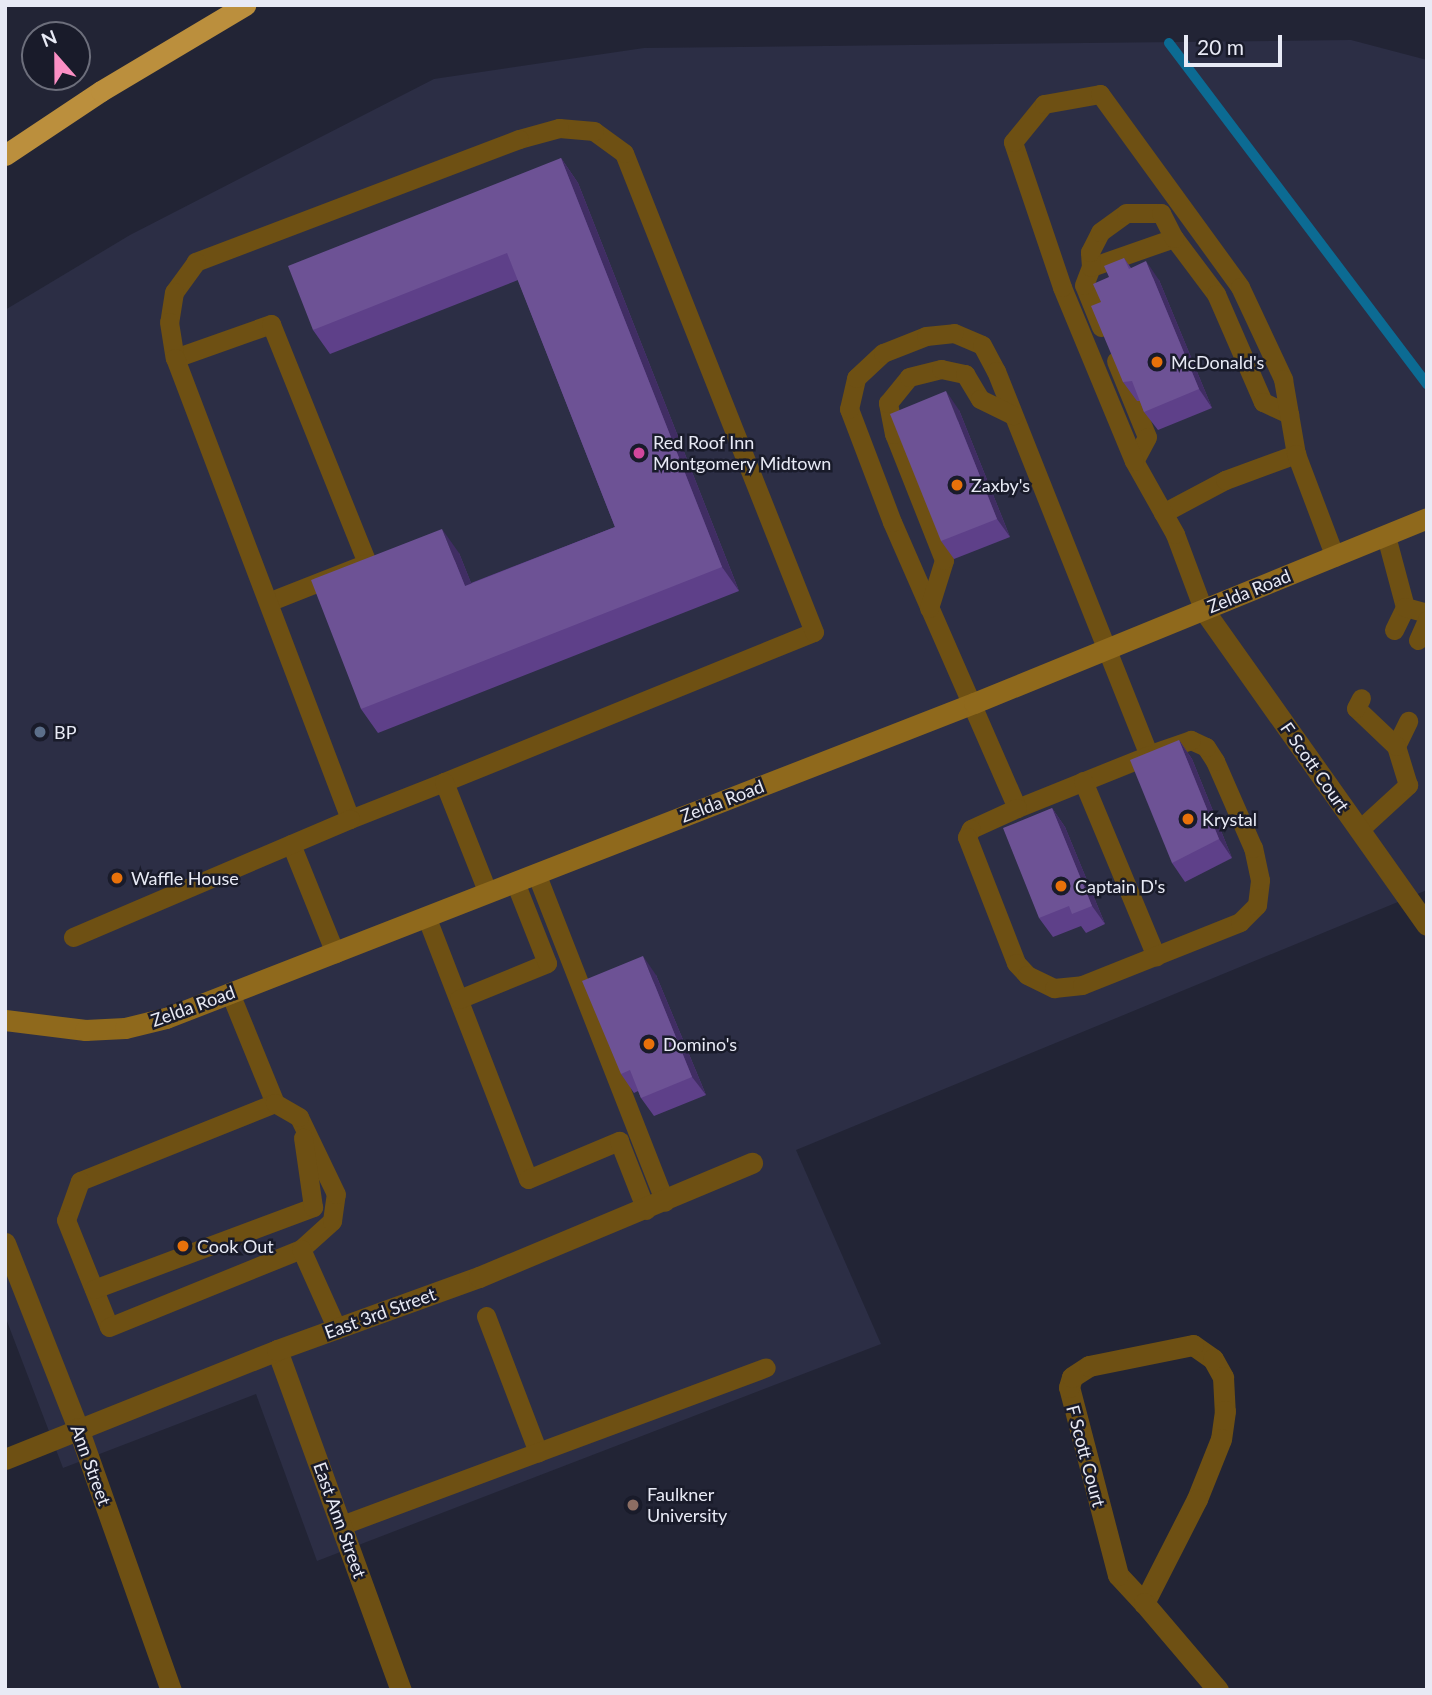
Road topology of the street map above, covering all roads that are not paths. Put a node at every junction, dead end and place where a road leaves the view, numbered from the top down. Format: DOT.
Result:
graph roads {
  1 [pos="245,5"];
  2 [pos="5,155"];
  3 [pos="1174,238"];
  4 [pos="1091,267"];
  5 [pos="175,358"];
  6 [pos="1289,414"];
  7 [pos="1013,415"];
  8 [pos="1296,454"];
  9 [pos="1134,461"];
  10 [pos="1163,513"];
  11 [pos="1427,519"];
  12 [pos="1386,536"];
  13 [pos="1335,557"];
  14 [pos="268,602"];
  15 [pos="1405,607"];
  16 [pos="929,608"];
  17 [pos="1203,609"];
  18 [pos="1427,613"];
  19 [pos="1427,620"];
  20 [pos="1394,630"];
  21 [pos="1418,640"];
  22 [pos="1105,651"];
  23 [pos="1361,698"];
  24 [pos="974,703"];
  25 [pos="1408,721"];
  26 [pos="1396,747"];
  27 [pos="1149,755"];
  28 [pos="1083,781"];
  29 [pos="444,782"];
  30 [pos="1017,808"];
  31 [pos="351,819"];
  32 [pos="1359,830"];
  33 [pos="291,844"];
  34 [pos="536,873"];
  35 [pos="515,881"];
  36 [pos="488,893"];
  37 [pos="426,916"];
  38 [pos="1427,925"];
  39 [pos="73,937"];
  40 [pos="335,953"];
  41 [pos="1156,956"];
  42 [pos="230,993"];
  43 [pos="459,999"];
  44 [pos="5,1020"];
  45 [pos="275,1103"];
  46 [pos="299,1117"];
  47 [pos="752,1163"];
  48 [pos="655,1206"];
  49 [pos="5,1243"];
  50 [pos="301,1249"];
  51 [pos="94,1289"];
  52 [pos="486,1316"];
  53 [pos="337,1329"];
  54 [pos="277,1350"];
  55 [pos="766,1367"];
  56 [pos="78,1428"];
  57 [pos="538,1452"];
  58 [pos="5,1459"];
  59 [pos="342,1525"];
  60 [pos="1143,1603"];
  61 [pos="170,1690"];
  62 [pos="401,1690"];
  63 [pos="1218,1690"];
  1 -- 2 [label="highway"];
  3 -- 4 [label="lane"];
  3 -- 4 [label="lane"];
  3 -- 6 [label="lane"];
  4 -- 9 [label="lane"];
  5 -- 14 [label="lane"];
  5 -- 14 [label="lane"];
  5 -- 29 [label="lane"];
  6 -- 8 [label="lane"];
  6 -- 9 [label="lane"];
  7 -- 16 [label="lane"];
  7 -- 16 [label="lane"];
  7 -- 22 [label="lane"];
  8 -- 10 [label="lane"];
  8 -- 13 [label="lane"];
  9 -- 10 [label="lane"];
  10 -- 17 [label="lane"];
  11 -- 12 [label="main road, Zelda Road"];
  12 -- 13 [label="main road, Zelda Road"];
  12 -- 15 [label="lane"];
  13 -- 17 [label="main road, Zelda Road"];
  14 -- 31 [label="lane"];
  15 -- 18 [label="lane"];
  15 -- 20 [label="lane"];
  16 -- 24 [label="lane"];
  17 -- 22 [label="main road, Zelda Road"];
  17 -- 32 [label="street, F Scott Court"];
  19 -- 21 [label="lane"];
  22 -- 24 [label="main road, Zelda Road"];
  22 -- 27 [label="lane"];
  23 -- 26 [label="lane"];
  24 -- 30 [label="lane"];
  24 -- 34 [label="main road, Zelda Road"];
  25 -- 26 [label="lane"];
  26 -- 32 [label="lane"];
  27 -- 28 [label="lane"];
  27 -- 41 [label="lane"];
  28 -- 30 [label="lane"];
  28 -- 41 [label="lane"];
  29 -- 31 [label="lane"];
  29 -- 36 [label="lane"];
  30 -- 41 [label="lane"];
  31 -- 33 [label="lane"];
  32 -- 38 [label="street, F Scott Court"];
  33 -- 39 [label="lane"];
  33 -- 40 [label="lane"];
  34 -- 35 [label="main road, Zelda Road"];
  34 -- 48 [label="lane"];
  35 -- 36 [label="main road, Zelda Road"];
  35 -- 43 [label="lane"];
  36 -- 37 [label="main road, Zelda Road"];
  37 -- 40 [label="main road, Zelda Road"];
  37 -- 43 [label="lane"];
  40 -- 42 [label="main road, Zelda Road"];
  42 -- 44 [label="main road, Zelda Road"];
  42 -- 45 [label="lane"];
  43 -- 48 [label="lane"];
  45 -- 46 [label="lane"];
  45 -- 51 [label="lane"];
  46 -- 50 [label="lane"];
  46 -- 51 [label="lane"];
  47 -- 48 [label="street, East 3rd Street"];
  48 -- 53 [label="street, East 3rd Street"];
  49 -- 56 [label="street, Ann Street"];
  50 -- 51 [label="lane"];
  50 -- 53 [label="lane"];
  52 -- 57 [label="lane"];
  53 -- 54 [label="street, East 3rd Street"];
  54 -- 56 [label="street, East 3rd Street"];
  54 -- 59 [label="street, East Ann Street"];
  55 -- 57 [label="lane"];
  56 -- 58 [label="street, East 3rd Street"];
  56 -- 61 [label="street, Ann Street"];
  57 -- 59 [label="lane"];
  59 -- 62 [label="street, East Ann Street"];
  60 -- 60 [label="street, F Scott Court"];
  60 -- 63 [label="street, F Scott Court"];
}
